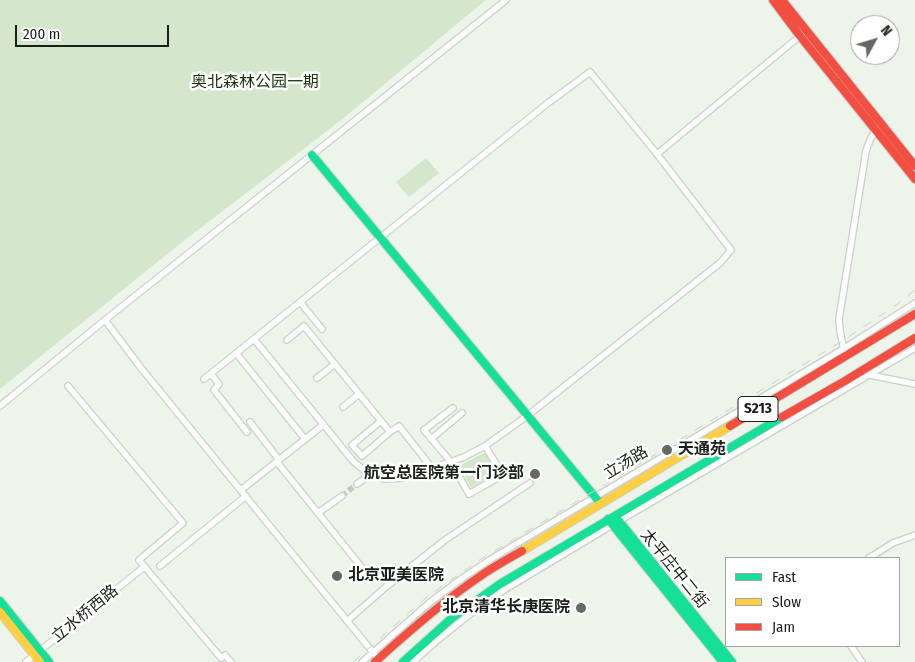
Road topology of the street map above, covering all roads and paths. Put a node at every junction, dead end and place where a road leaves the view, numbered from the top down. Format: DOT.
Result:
graph roads {
  1 [pos="506,0"];
  2 [pos="773,0"];
  3 [pos="782,0"];
  4 [pos="803,33"];
  5 [pos="879,127"];
  6 [pos="657,154"];
  7 [pos="312,155"];
  8 [pos="915,166"];
  9 [pos="915,178"];
  10 [pos="380,238"];
  11 [pos="300,302"];
  12 [pos="915,303"];
  13 [pos="915,314"];
  14 [pos="105,320"];
  15 [pos="322,329"];
  16 [pos="915,338"];
  17 [pos="254,339"];
  18 [pos="288,340"];
  19 [pos="915,348"];
  20 [pos="236,353"];
  21 [pos="844,353"];
  22 [pos="335,364"];
  23 [pos="211,374"];
  24 [pos="870,375"];
  25 [pos="317,378"];
  26 [pos="204,379"];
  27 [pos="915,384"];
  28 [pos="68,386"];
  29 [pos="359,394"];
  30 [pos="0,406"];
  31 [pos="343,407"];
  32 [pos="453,408"];
  33 [pos="462,413"];
  34 [pos="527,416"];
  35 [pos="381,421"];
  36 [pos="250,422"];
  37 [pos="323,425"];
  38 [pos="247,432"];
  39 [pos="390,432"];
  40 [pos="305,439"];
  41 [pos="431,439"];
  42 [pos="485,446"];
  43 [pos="278,461"];
  44 [pos="451,462"];
  45 [pos="432,468"];
  46 [pos="371,474"];
  47 [pos="530,483"];
  48 [pos="357,484"];
  49 [pos="241,490"];
  50 [pos="246,496"];
  51 [pos="342,496"];
  52 [pos="598,500"];
  53 [pos="318,514"];
  54 [pos="614,520"];
  55 [pos="915,535"];
  56 [pos="871,557"];
  57 [pos="160,566"];
  58 [pos="144,567"];
  59 [pos="363,570"];
  60 [pos="0,601"];
  61 [pos="0,612"];
  62 [pos="347,621"];
  63 [pos="852,647"];
  64 [pos="38,656"];
  65 [pos="375,658"];
  66 [pos="859,661"];
  67 [pos="26,662"];
  68 [pos="49,662"];
  69 [pos="231,662"];
  70 [pos="362,662"];
  71 [pos="403,662"];
  72 [pos="413,662"];
  73 [pos="723,662"];
  74 [pos="732,662"];
  1 -- 7 [label="street"];
  2 -- 4 [label="main road"];
  3 -- 4 [label="main road"];
  4 -- 5 [label="main road"];
  4 -- 6 [label="street"];
  5 -- 8 [label="main road"];
  5 -- 9 [label="main road"];
  5 -- 21 [label="street"];
  6 -- 10 [label="street"];
  6 -- 34 [label="street"];
  7 -- 10 [label="main road"];
  7 -- 14 [label="street"];
  10 -- 11 [label="street"];
  10 -- 34 [label="main road"];
  11 -- 15 [label="street"];
  11 -- 17 [label="street"];
  12 -- 21 [label="street, 立汤路 / S213"];
  13 -- 21 [label="main road, 立汤路 / S213"];
  14 -- 30 [label="street"];
  14 -- 49 [label="street"];
  16 -- 54 [label="main road, S213"];
  17 -- 20 [label="street"];
  17 -- 37 [label="street"];
  18 -- 22 [label="street"];
  19 -- 24 [label="street, S213"];
  20 -- 23 [label="street"];
  20 -- 40 [label="street"];
  21 -- 52 [label="main road, 立汤路 / S213"];
  22 -- 25 [label="street"];
  22 -- 29 [label="street"];
  23 -- 26 [label="street"];
  23 -- 38 [label="street"];
  24 -- 27 [label="street"];
  24 -- 54 [label="street, S213"];
  28 -- 58 [label="street"];
  29 -- 31 [label="street"];
  29 -- 35 [label="street"];
  32 -- 41 [label="street"];
  33 -- 41 [label="street"];
  34 -- 42 [label="street"];
  34 -- 52 [label="main road"];
  35 -- 39 [label="street"];
  35 -- 39 [label="street"];
  36 -- 43 [label="street"];
  37 -- 40 [label="street"];
  37 -- 46 [label="street"];
  39 -- 45 [label="street"];
  40 -- 43 [label="street"];
  41 -- 44 [label="street"];
  42 -- 44 [label="street"];
  42 -- 44 [label="street"];
  43 -- 49 [label="street"];
  43 -- 53 [label="street"];
  44 -- 45 [label="street"];
  45 -- 46 [label="street"];
  46 -- 48 [label="street"];
  47 -- 62 [label="street"];
  49 -- 50 [label="street"];
  50 -- 57 [label="street"];
  50 -- 62 [label="street"];
  51 -- 53 [label="street"];
  52 -- 65 [label="main road, 立汤路 / S213"];
  53 -- 59 [label="street"];
  54 -- 71 [label="main road, S213"];
  54 -- 72 [label="street, S213"];
  54 -- 73 [label="main road, 太平庄中二街"];
  54 -- 74 [label="main road, 太平庄中二街"];
  55 -- 56 [label="street"];
  58 -- 64 [label="street, 立水桥西路"];
  58 -- 69 [label="street"];
  60 -- 64 [label="main road"];
  61 -- 64 [label="main road"];
  62 -- 65 [label="street"];
  63 -- 66 [label="street"];
  64 -- 67 [label="street, 立水桥西路"];
  64 -- 68 [label="main road"];
  65 -- 70 [label="street, 立汤路 / S213"];
}
